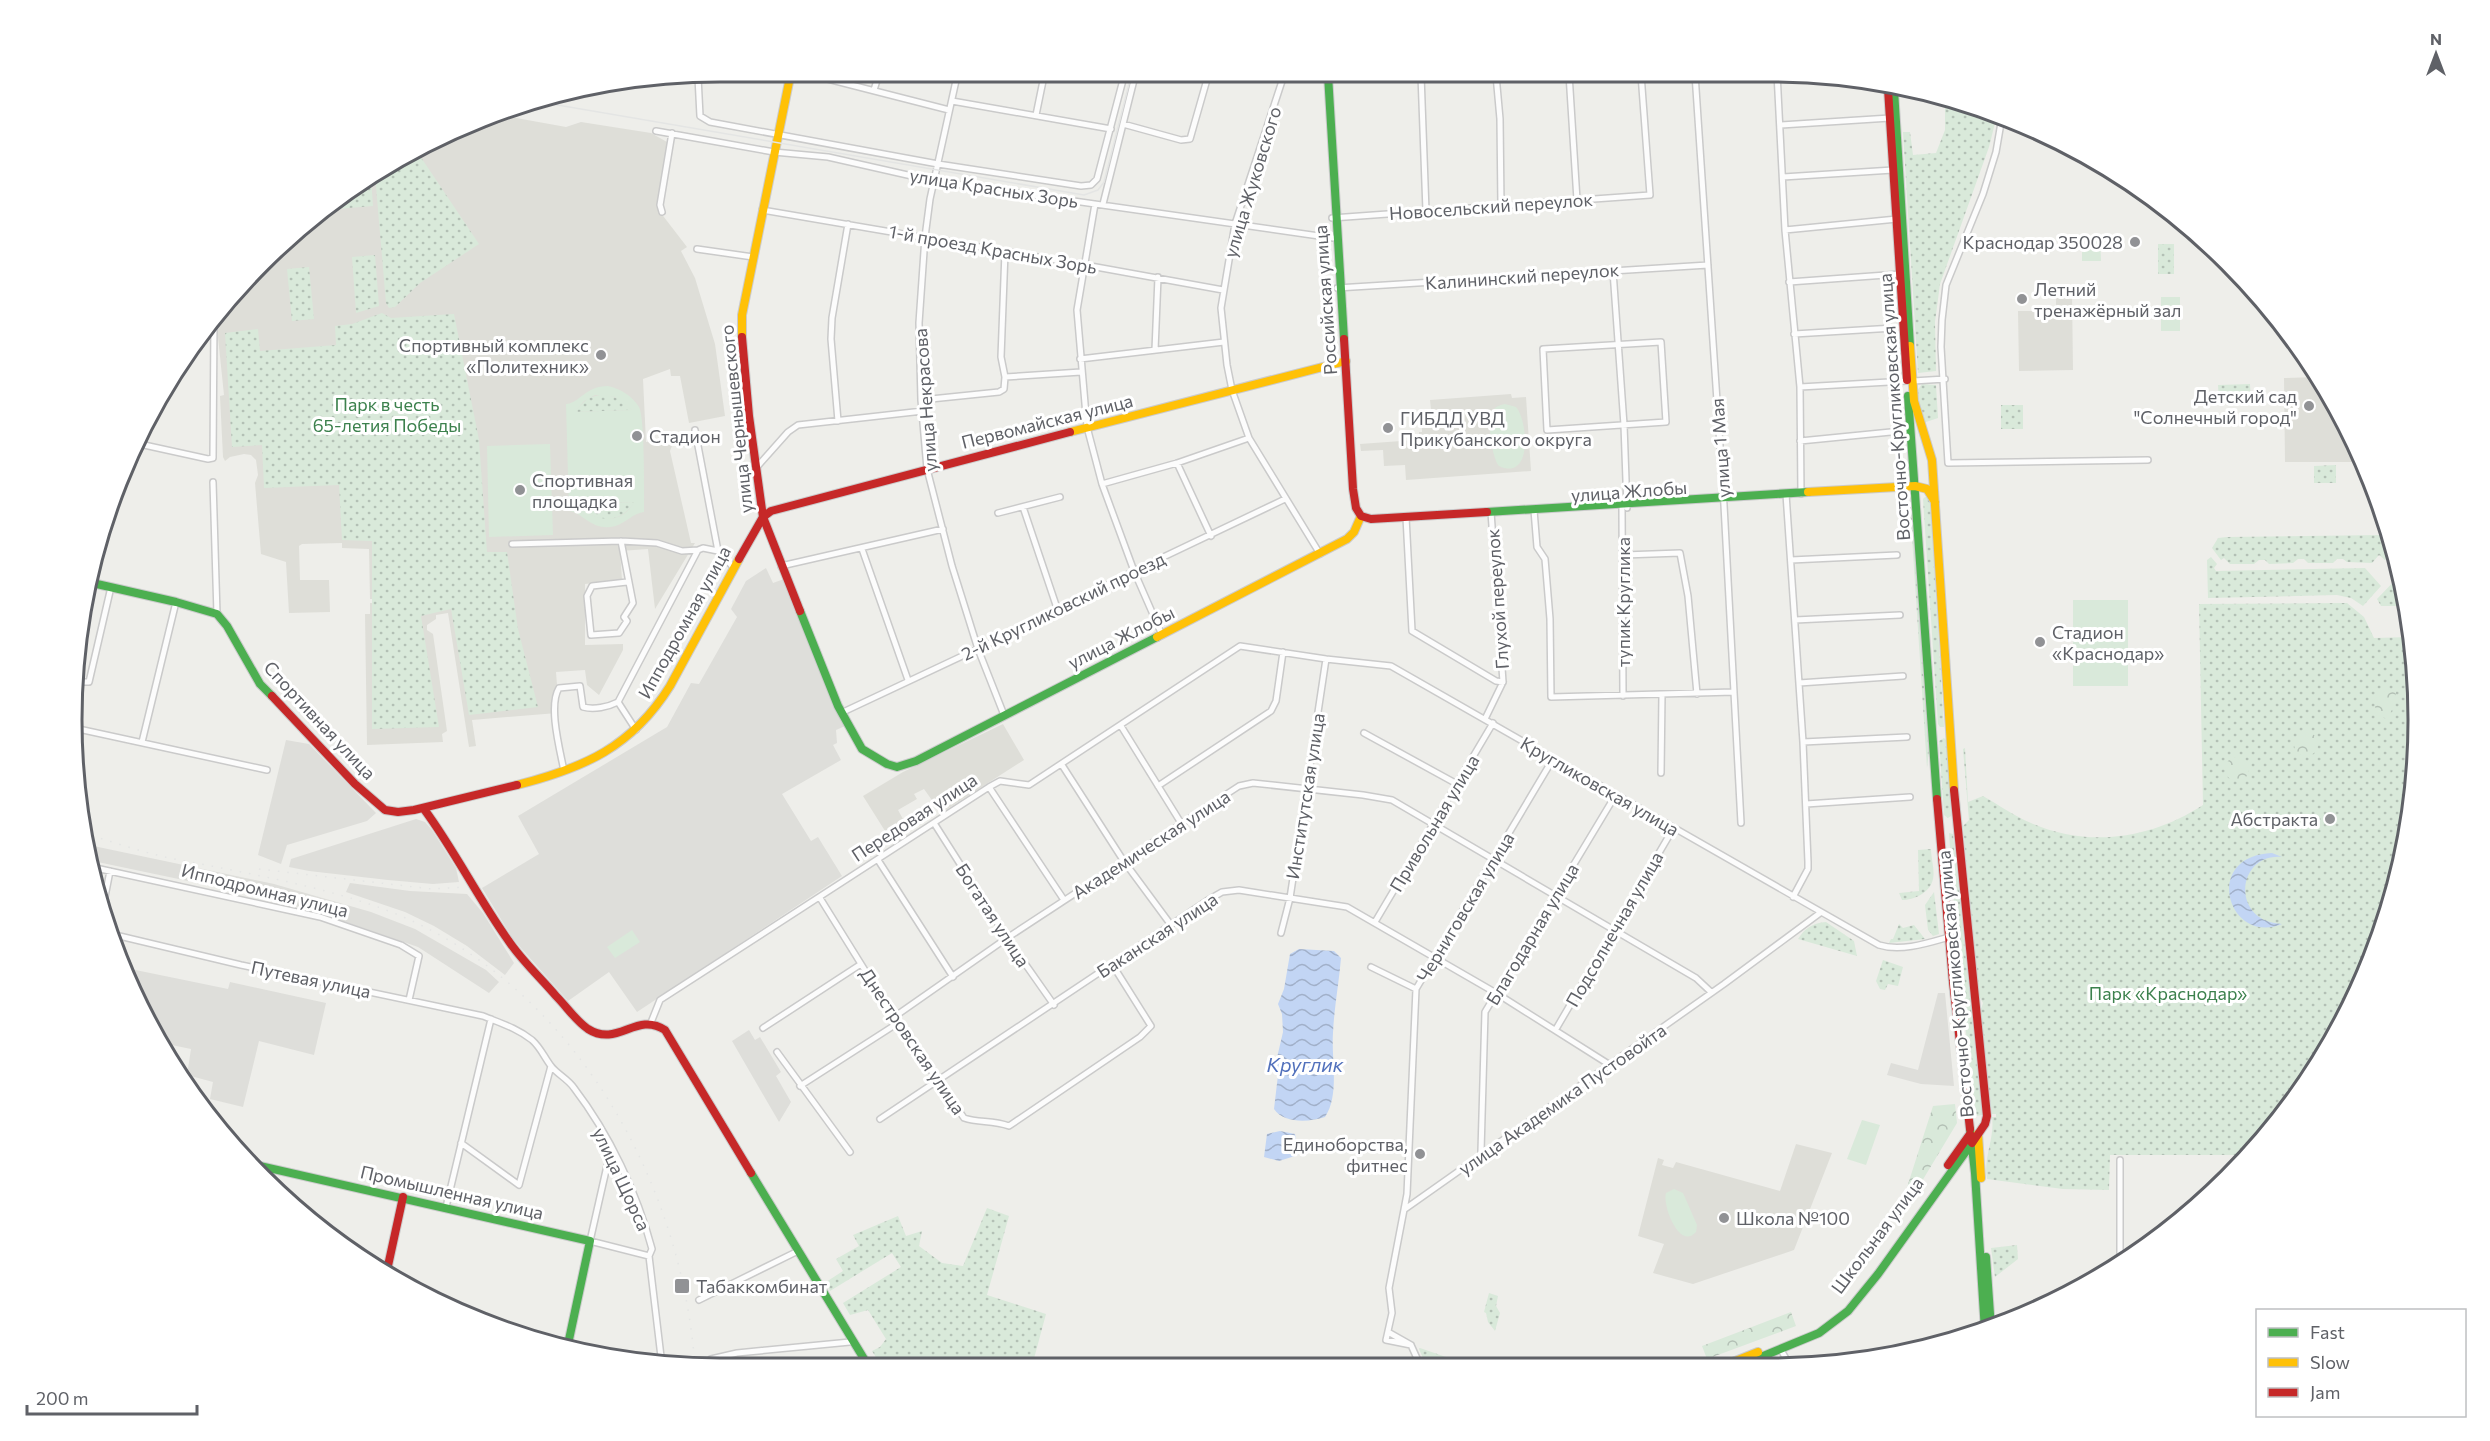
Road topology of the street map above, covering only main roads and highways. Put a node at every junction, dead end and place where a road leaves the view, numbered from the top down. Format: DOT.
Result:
graph roads {
  1 [pos="789,82"];
  2 [pos="1324,82"];
  3 [pos="1328,82"];
  4 [pos="1893,95"];
  5 [pos="1894,95"];
  6 [pos="1334,217"];
  7 [pos="1339,288"];
  8 [pos="1344,364"];
  9 [pos="1911,381"];
  10 [pos="1933,474"];
  11 [pos="1915,482"];
  12 [pos="1801,494"];
  13 [pos="1916,499"];
  14 [pos="1936,503"];
  15 [pos="763,517"];
  16 [pos="1364,518"];
  17 [pos="98,584"];
  18 [pos="1950,721"];
  19 [pos="1932,723"];
  20 [pos="1934,742"];
  21 [pos="1952,742"];
  22 [pos="887,765"];
  23 [pos="437,806"];
  24 [pos="420,811"];
  25 [pos="1939,814"];
  26 [pos="1956,814"];
  27 [pos="431,820"];
  28 [pos="1958,833"];
  29 [pos="1941,834"];
  30 [pos="650,1024"];
  31 [pos="1974,1134"];
  32 [pos="1971,1144"];
  33 [pos="263,1165"];
  34 [pos="1955,1165"];
  35 [pos="1975,1173"];
  36 [pos="403,1197"];
  37 [pos="388,1265"];
  38 [pos="1990,1319"];
  39 [pos="1985,1321"];
  40 [pos="569,1340"];
  41 [pos="860,1358"];
  42 [pos="861,1358"];
  43 [pos="1743,1358"];
  44 [pos="1760,1358"];
  1 -- 15 [label="main road, улица Чернышевского"];
  2 -- 6 [label="main road, Российская улица"];
  3 -- 6 [label="main road, Российская улица"];
  4 -- 9 [label="main road, Восточно-Кругликовская улица"];
  5 -- 9 [label="main road, Восточно-Кругликовская улица"];
  6 -- 7 [label="main road, Российская улица"];
  6 -- 7 [label="main road, Российская улица"];
  7 -- 8 [label="main road, Российская улица"];
  8 -- 15 [label="main road, Первомайская улица"];
  8 -- 16 [label="main road, Российская улица"];
  9 -- 10 [label="main road, Восточно-Кругликовская улица"];
  9 -- 11 [label="main road, Восточно-Кругликовская улица"];
  10 -- 11 [label="main road"];
  10 -- 14 [label="main road, Восточно-Кругликовская улица"];
  11 -- 12 [label="main road, улица Жлобы"];
  11 -- 13 [label="main road, Восточно-Кругликовская улица"];
  11 -- 14 [label="main road, улица Жлобы"];
  12 -- 13 [label="main road, улица Жлобы"];
  12 -- 16 [label="main road, улица Жлобы"];
  13 -- 19 [label="main road, Восточно-Кругликовская улица"];
  14 -- 18 [label="main road, Восточно-Кругликовская улица"];
  15 -- 22 [label="main road, улица Чернышевского"];
  15 -- 23 [label="main road, Ипподромная улица"];
  16 -- 22 [label="main road, улица Жлобы"];
  17 -- 24 [label="main road, Спортивная улица"];
  18 -- 19 [label="main road"];
  18 -- 21 [label="main road, Восточно-Кругликовская улица"];
  19 -- 20 [label="main road, Восточно-Кругликовская улица"];
  20 -- 21 [label="main road"];
  20 -- 25 [label="main road, Восточно-Кругликовская улица"];
  21 -- 26 [label="main road, Восточно-Кругликовская улица"];
  23 -- 24 [label="main road, Ипподромная улица"];
  23 -- 27 [label="main road"];
  24 -- 27 [label="main road"];
  25 -- 26 [label="main road"];
  25 -- 29 [label="main road, Восточно-Кругликовская улица"];
  26 -- 28 [label="main road, Восточно-Кругликовская улица"];
  27 -- 30 [label="main road"];
  28 -- 29 [label="main road"];
  28 -- 31 [label="main road, Восточно-Кругликовская улица"];
  29 -- 31 [label="main road, Восточно-Кругликовская улица"];
  30 -- 41 [label="main road"];
  30 -- 42 [label="main road"];
  31 -- 32 [label="main road, Восточно-Кругликовская улица"];
  31 -- 38 [label="main road, Восточно-Кругликовская улица"];
  31 -- 43 [label="main road, Школьная улица"];
  32 -- 34 [label="main road, Школьная улица"];
  32 -- 35 [label="main road, Восточно-Кругликовская улица"];
  33 -- 36 [label="main road, Промышленная улица"];
  34 -- 35 [label="main road"];
  34 -- 44 [label="main road, Школьная улица"];
  35 -- 39 [label="main road, Восточно-Кругликовская улица"];
  36 -- 37 [label="main road"];
  36 -- 40 [label="main road, Промышленная улица"];
}
